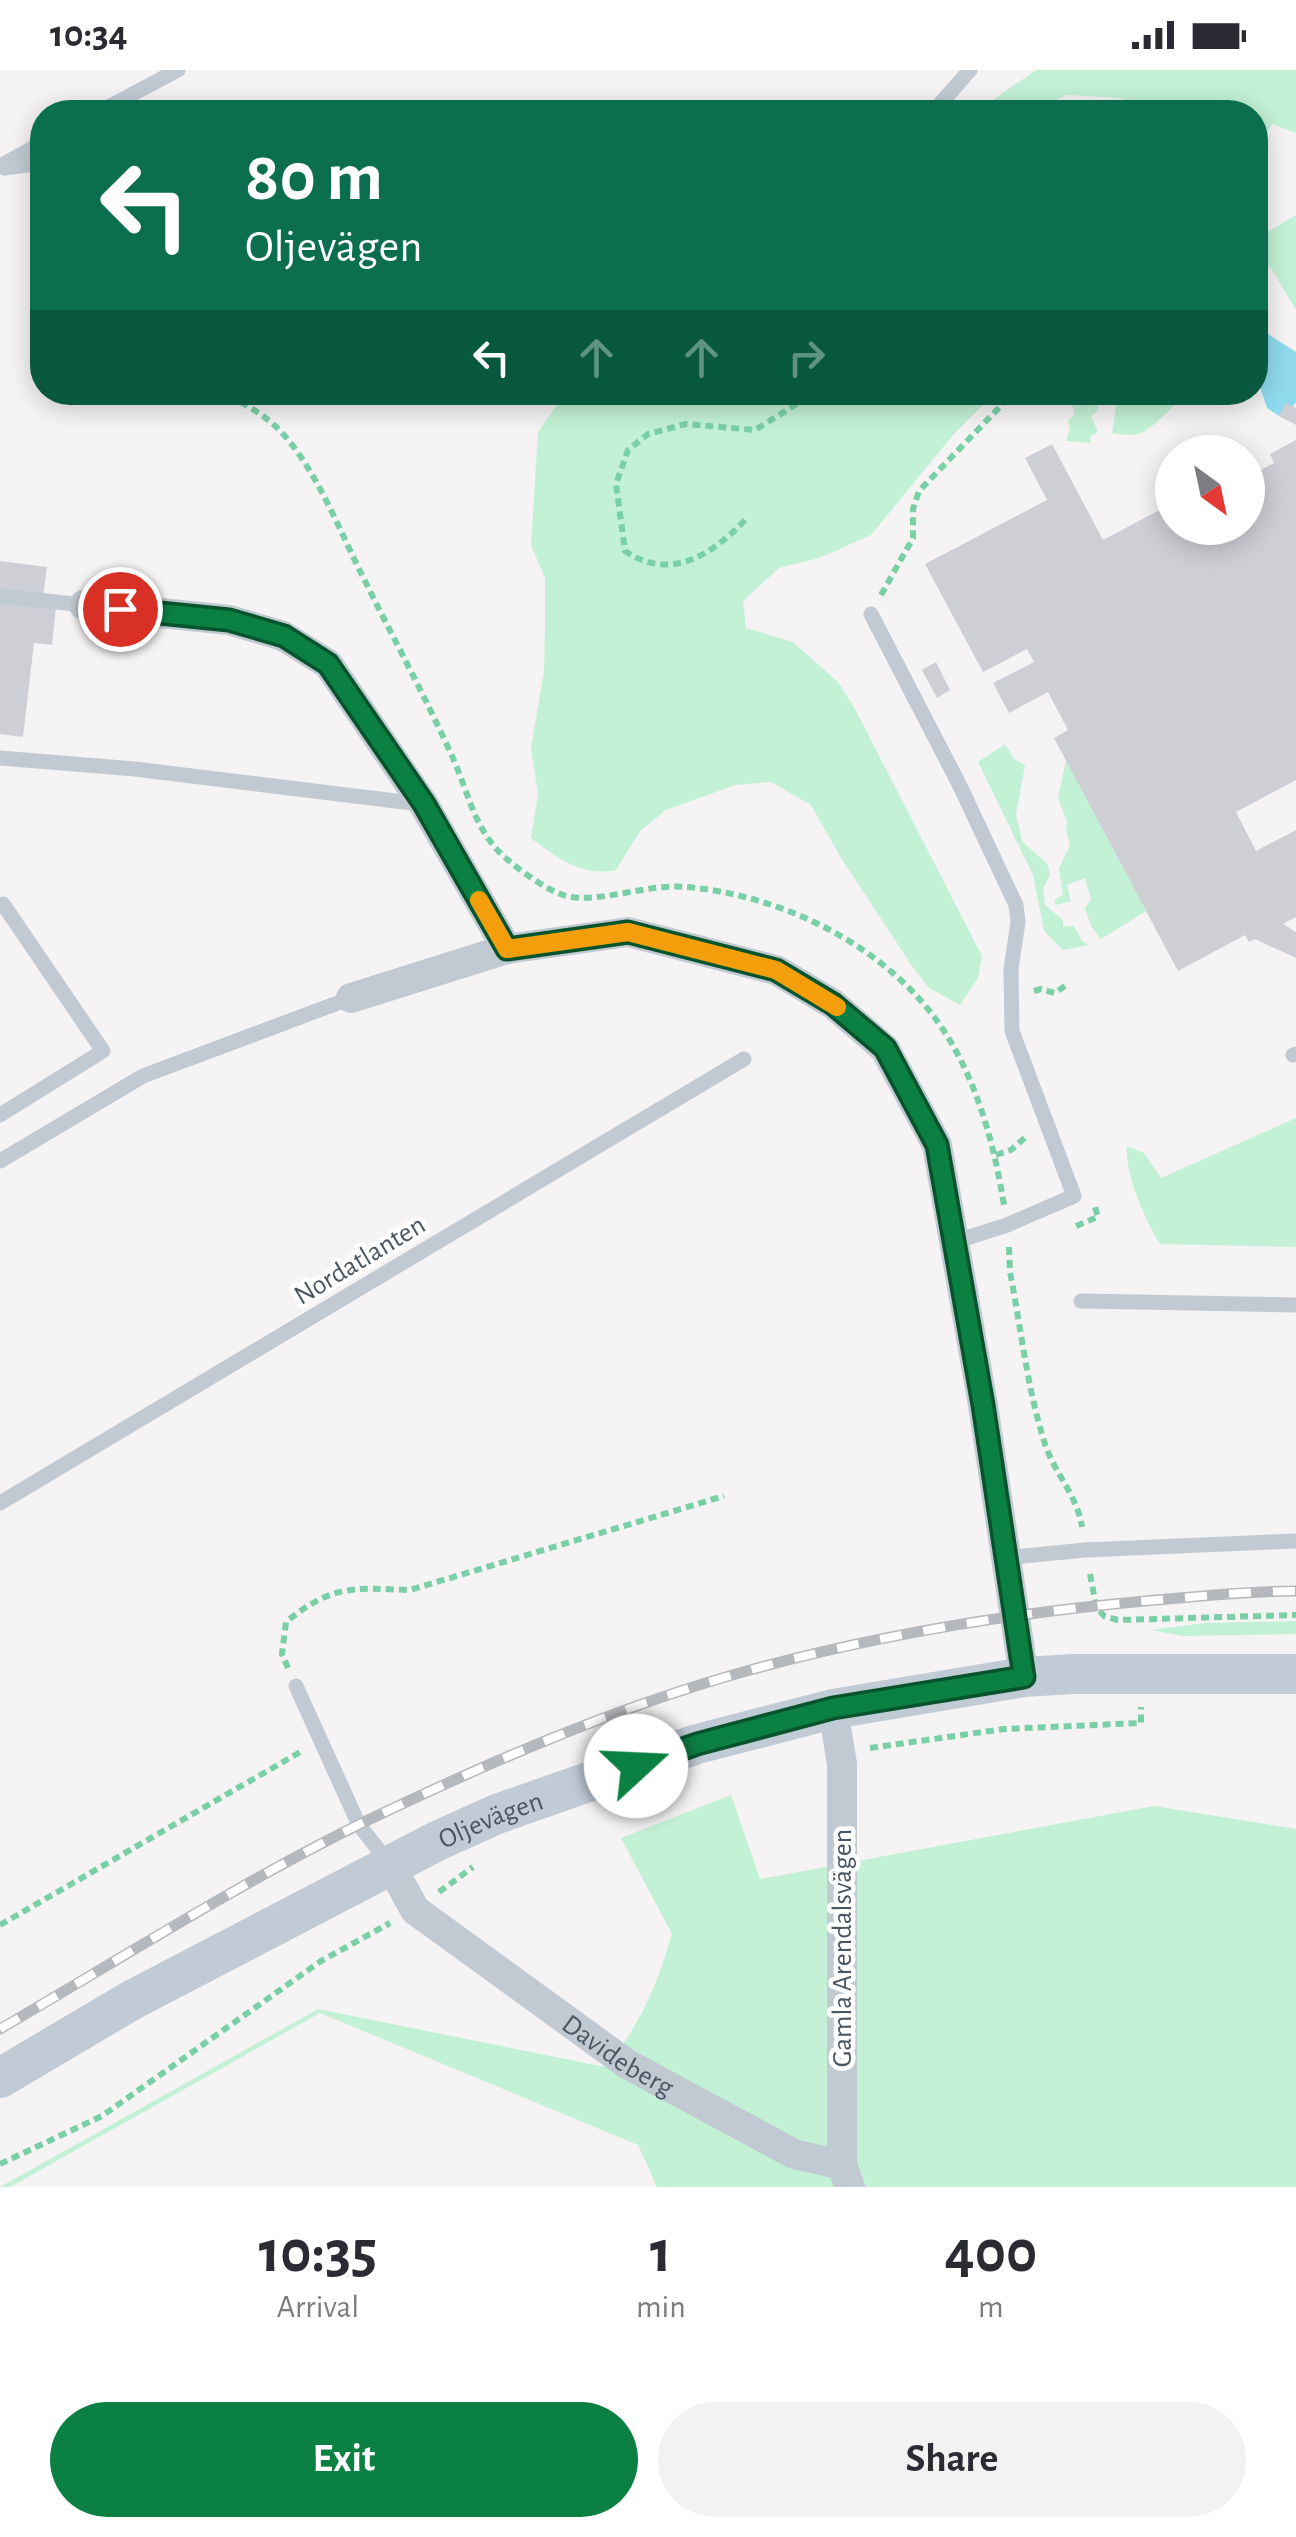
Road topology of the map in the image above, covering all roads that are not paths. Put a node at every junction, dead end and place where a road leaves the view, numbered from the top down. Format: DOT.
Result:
graph roads {
  1 [pos="178,70"];
  2 [pos="970,70"];
  3 [pos="122,100"];
  4 [pos="943,100"];
  5 [pos="30,150"];
  6 [pos="30,164"];
  7 [pos="0,167"];
  8 [pos="0,596"];
  9 [pos="84,605"];
  10 [pos="871,614"];
  11 [pos="0,758"];
  12 [pos="424,804"];
  13 [pos="0,905"];
  14 [pos="507,949"];
  15 [pos="351,998"];
  16 [pos="744,1058"];
  17 [pos="0,1115"];
  18 [pos="0,1161"];
  19 [pos="954,1242"];
  20 [pos="1082,1302"];
  21 [pos="1296,1304"];
  22 [pos="0,1502"];
  23 [pos="1296,1541"];
  24 [pos="1004,1558"];
  25 [pos="1296,1674"];
  26 [pos="1024,1677"];
  27 [pos="296,1686"];
  28 [pos="833,1708"];
  29 [pos="391,1866"];
  30 [pos="0,2078"];
  31 [pos="846,2176"];
  1 -- 3 [label="lane"];
  2 -- 4 [label="lane"];
  5 -- 7 [label="lane"];
  6 -- 7 [label="lane"];
  8 -- 9 [label="lane"];
  9 -- 12 [label="street"];
  10 -- 19 [label="lane"];
  11 -- 12 [label="lane"];
  12 -- 14 [label="street"];
  13 -- 17 [label="lane"];
  14 -- 15 [label="street"];
  14 -- 19 [label="street"];
  15 -- 18 [label="lane"];
  16 -- 22 [label="lane, Nordatlanten"];
  19 -- 24 [label="street"];
  20 -- 21 [label="lane"];
  23 -- 24 [label="lane"];
  24 -- 26 [label="street"];
  25 -- 26 [label="street, Oljevägen"];
  26 -- 28 [label="street, Oljevägen"];
  27 -- 29 [label="lane"];
  28 -- 29 [label="street, Oljevägen"];
  28 -- 31 [label="street, Gamla Arendalsvägen"];
  29 -- 30 [label="street, Oljevägen"];
  29 -- 31 [label="street, Davideberg"];
}
